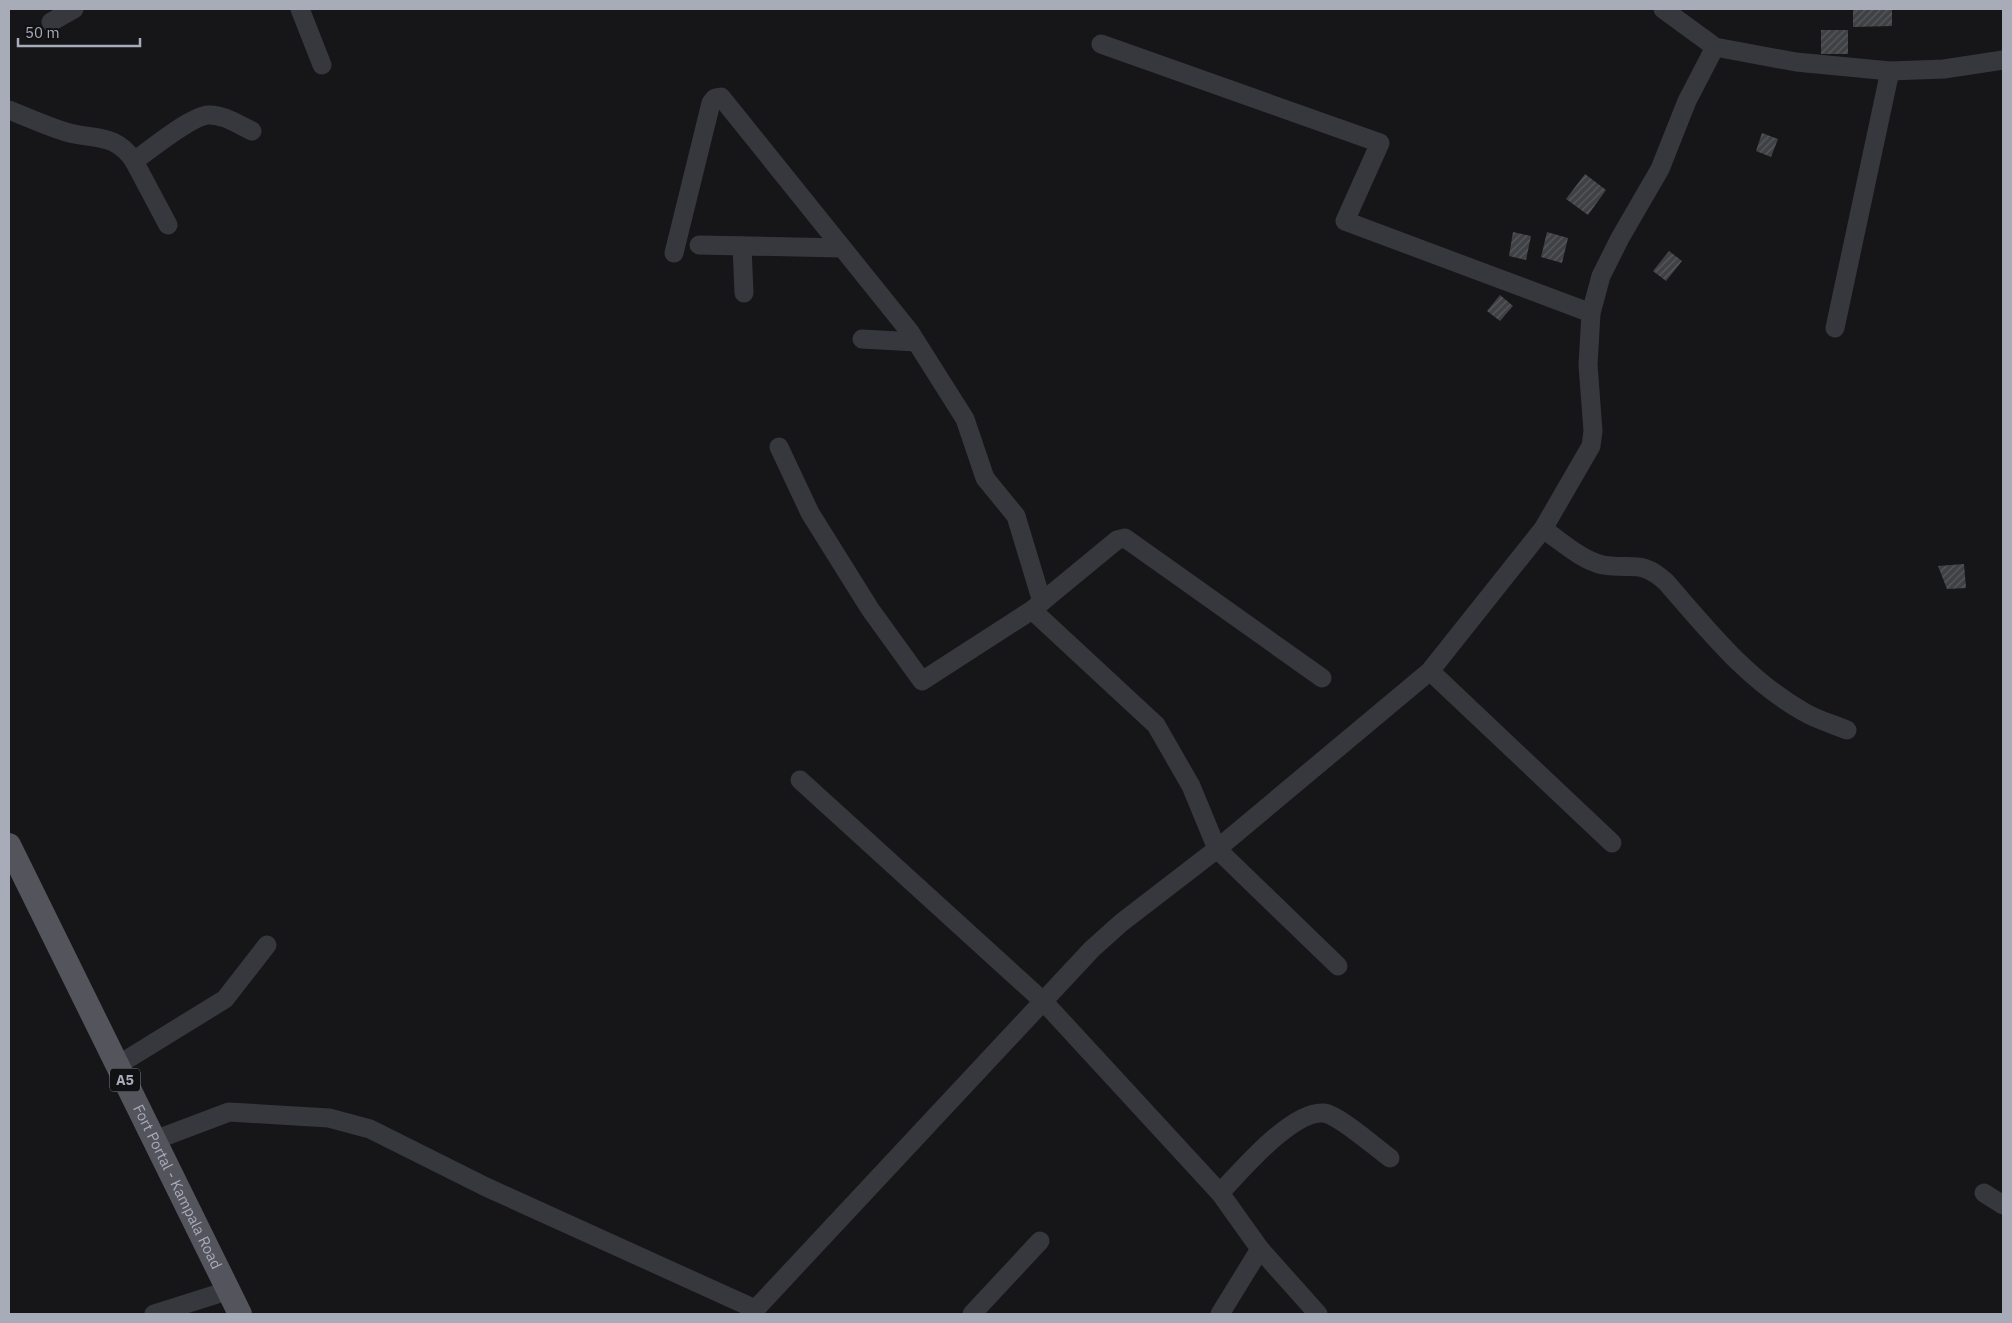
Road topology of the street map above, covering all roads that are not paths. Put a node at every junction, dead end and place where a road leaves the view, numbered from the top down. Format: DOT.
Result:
graph roads {
  1 [pos="74,9"];
  2 [pos="300,9"];
  3 [pos="1663,9"];
  4 [pos="51,22"];
  5 [pos="1101,44"];
  6 [pos="1715,47"];
  7 [pos="2003,60"];
  8 [pos="322,65"];
  9 [pos="1890,71"];
  10 [pos="9,110"];
  11 [pos="252,131"];
  12 [pos="134,161"];
  13 [pos="168,225"];
  14 [pos="699,245"];
  15 [pos="742,246"];
  16 [pos="841,248"];
  17 [pos="674,253"];
  18 [pos="744,293"];
  19 [pos="1591,313"];
  20 [pos="1835,328"];
  21 [pos="862,340"];
  22 [pos="916,342"];
  23 [pos="779,447"];
  24 [pos="1543,529"];
  25 [pos="1037,606"];
  26 [pos="1430,671"];
  27 [pos="1322,678"];
  28 [pos="1846,730"];
  29 [pos="800,780"];
  30 [pos="1612,843"];
  31 [pos="9,845"];
  32 [pos="1217,850"];
  33 [pos="267,945"];
  34 [pos="1338,966"];
  35 [pos="1044,1002"];
  36 [pos="118,1066"];
  37 [pos="155,1140"];
  38 [pos="1390,1158"];
  39 [pos="1220,1193"];
  40 [pos="1984,1193"];
  41 [pos="2003,1205"];
  42 [pos="1040,1241"];
  43 [pos="1260,1249"];
  44 [pos="230,1290"];
  45 [pos="753,1312"];
  46 [pos="154,1314"];
  47 [pos="240,1314"];
  48 [pos="972,1314"];
  49 [pos="1220,1314"];
  50 [pos="1318,1314"];
  1 -- 4 [label="street"];
  2 -- 8 [label="street"];
  3 -- 6 [label="street"];
  5 -- 19 [label="street"];
  6 -- 9 [label="street"];
  6 -- 19 [label="street"];
  7 -- 9 [label="street"];
  9 -- 20 [label="street"];
  10 -- 12 [label="street"];
  11 -- 12 [label="street"];
  12 -- 13 [label="street"];
  14 -- 15 [label="street"];
  15 -- 16 [label="street"];
  15 -- 18 [label="street"];
  16 -- 17 [label="street"];
  16 -- 22 [label="street"];
  19 -- 24 [label="street"];
  21 -- 22 [label="street"];
  22 -- 25 [label="street"];
  23 -- 25 [label="street"];
  24 -- 26 [label="street"];
  24 -- 28 [label="street"];
  25 -- 27 [label="street"];
  25 -- 32 [label="street"];
  26 -- 30 [label="street"];
  26 -- 32 [label="street"];
  29 -- 35 [label="street"];
  31 -- 36 [label="main road, Fort Portal - Kampala Road / A5"];
  32 -- 34 [label="street"];
  32 -- 35 [label="street"];
  33 -- 36 [label="street"];
  35 -- 39 [label="street"];
  35 -- 45 [label="street"];
  36 -- 37 [label="main road, Fort Portal - Kampala Road / A5"];
  37 -- 44 [label="main road, Fort Portal - Kampala Road / A5"];
  37 -- 45 [label="street"];
  38 -- 39 [label="street"];
  39 -- 43 [label="street"];
  40 -- 41 [label="street"];
  42 -- 48 [label="street"];
  43 -- 49 [label="street"];
  43 -- 50 [label="street"];
  44 -- 46 [label="street"];
  44 -- 47 [label="main road, Fort Portal - Kampala Road / A5"];
}
